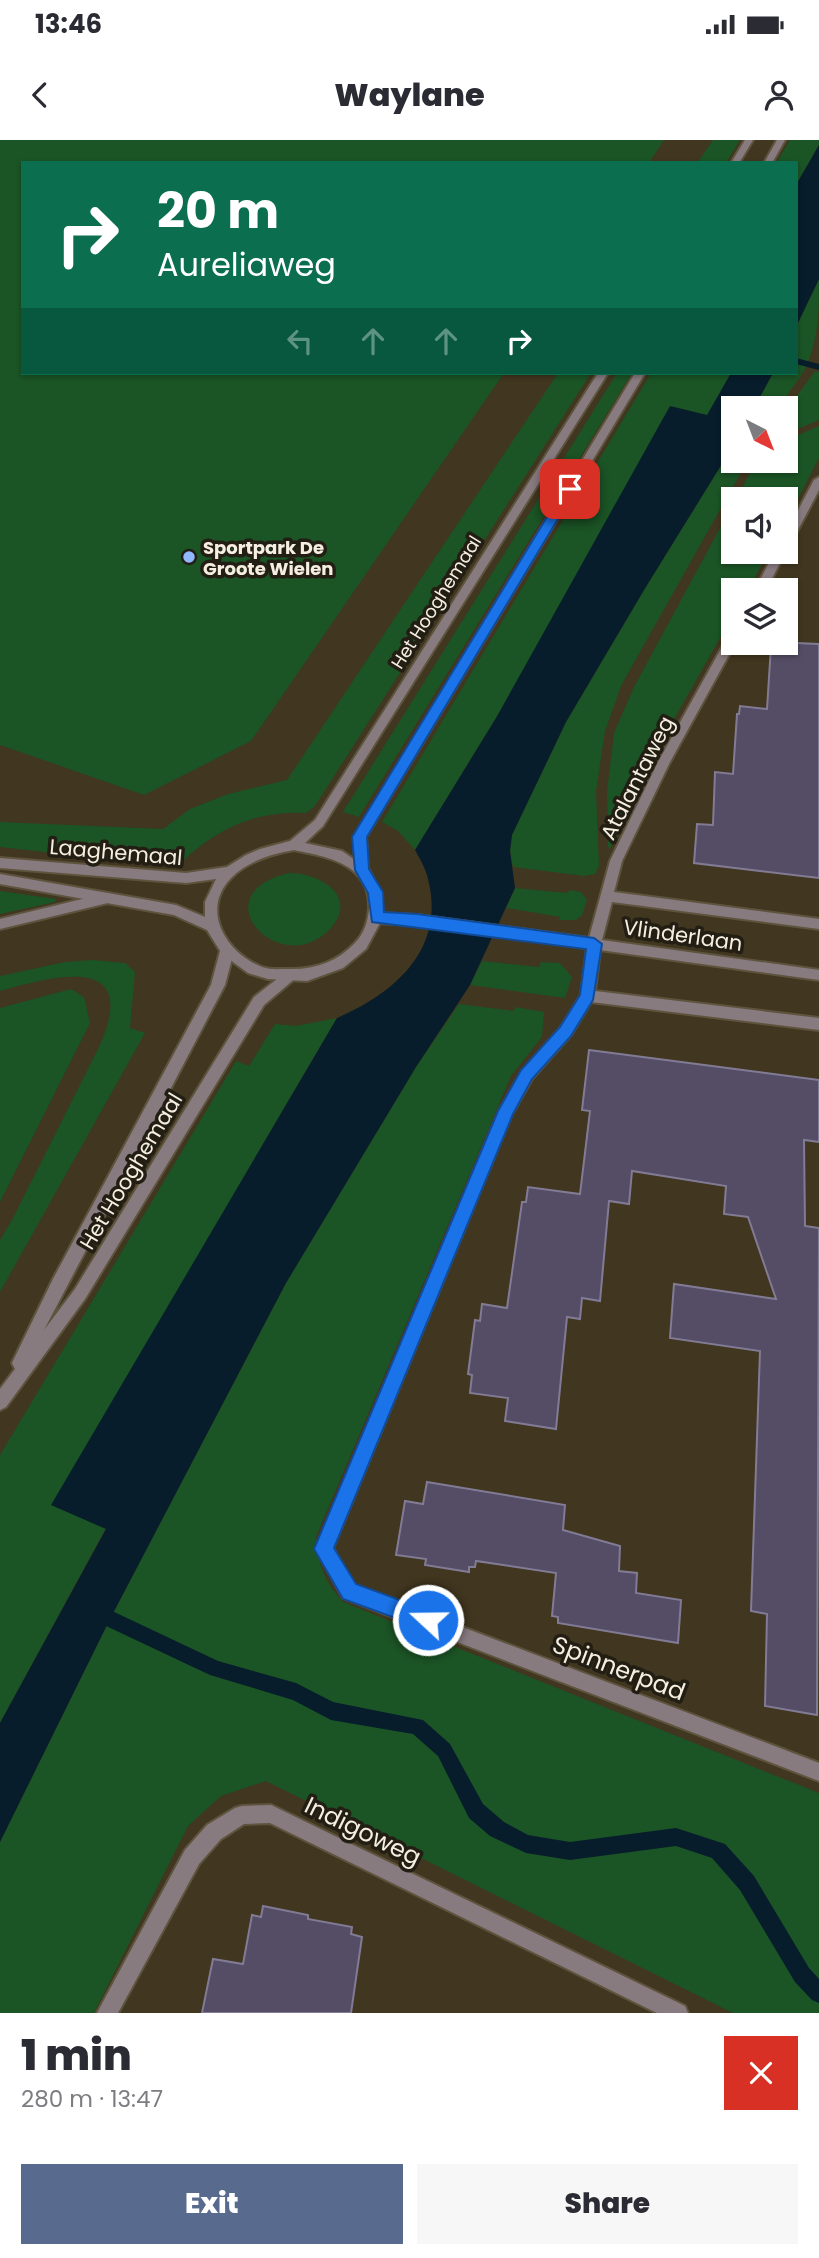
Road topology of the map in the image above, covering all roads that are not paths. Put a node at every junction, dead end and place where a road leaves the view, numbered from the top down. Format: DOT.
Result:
graph roads {
  1 [pos="749,140"];
  2 [pos="781,140"];
  3 [pos="736,161"];
  4 [pos="769,161"];
  5 [pos="602,375"];
  6 [pos="639,375"];
  7 [pos="819,480"];
  8 [pos="798,520"];
  9 [pos="724,655"];
  10 [pos="294,845"];
  11 [pos="0,863"];
  12 [pos="362,870"];
  13 [pos="229,872"];
  14 [pos="0,879"];
  15 [pos="607,896"];
  16 [pos="107,898"];
  17 [pos="377,918"];
  18 [pos="0,924"];
  19 [pos="819,924"];
  20 [pos="212,926"];
  21 [pos="594,944"];
  22 [pos="227,951"];
  23 [pos="819,975"];
  24 [pos="291,976"];
  25 [pos="588,996"];
  26 [pos="819,1024"];
  27 [pos="4,1396"];
  28 [pos="819,1772"];
  29 [pos="107,2013"];
  30 [pos="678,2013"];
  1 -- 3 [label="street"];
  2 -- 4 [label="street"];
  5 -- 10 [label="street, Het Hooghemaal"];
  6 -- 12 [label="street"];
  7 -- 8 [label="street"];
  9 -- 15 [label="street, Atalantaweg"];
  10 -- 12 [label="street"];
  10 -- 13 [label="street"];
  11 -- 13 [label="street, Laaghemaal"];
  12 -- 17 [label="street"];
  13 -- 20 [label="street"];
  14 -- 16 [label="street, Laaghemaal"];
  15 -- 19 [label="street, Vlinderlaan"];
  15 -- 21 [label="street, Atalantaweg"];
  16 -- 18 [label="street"];
  16 -- 20 [label="street, Laaghemaal"];
  17 -- 21 [label="street, Vlinderlaan"];
  17 -- 24 [label="street"];
  20 -- 22 [label="street"];
  21 -- 23 [label="street, Vlinderlaan"];
  21 -- 25 [label="street, Atalantaweg"];
  22 -- 24 [label="street"];
  22 -- 27 [label="street, Het Hooghemaal"];
  24 -- 27 [label="street, Het Hooghemaal"];
  25 -- 26 [label="street"];
  25 -- 28 [label="street, Spinnerpad"];
  29 -- 30 [label="street, Indigoweg"];
}
